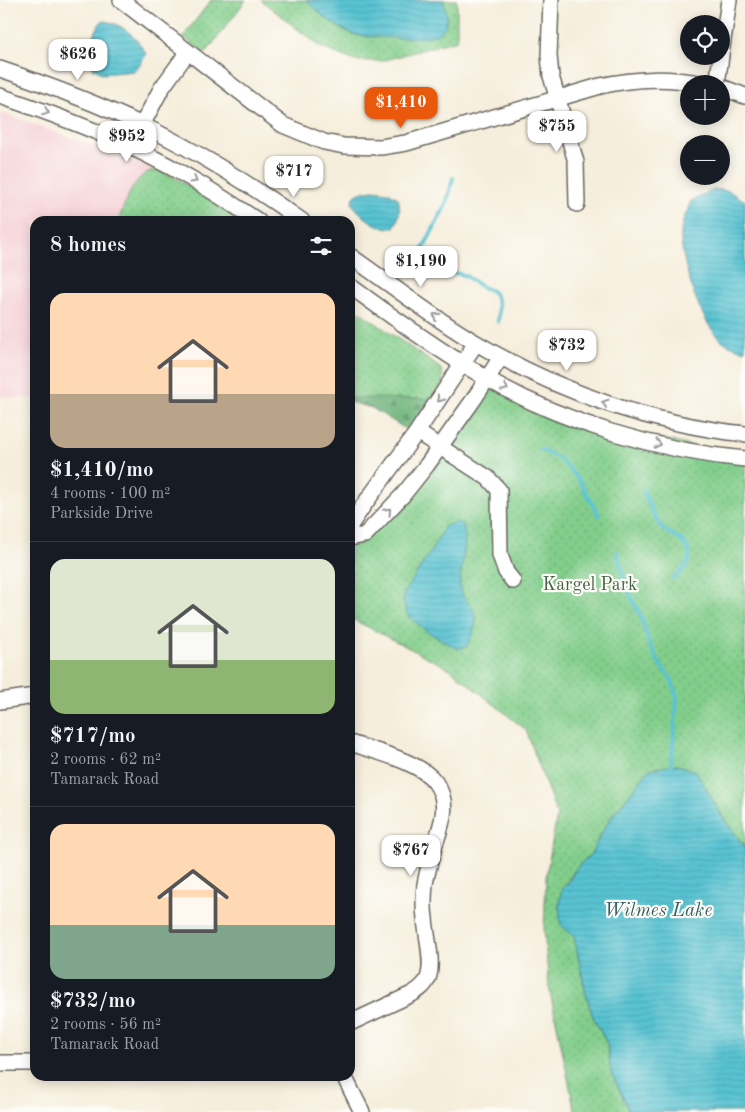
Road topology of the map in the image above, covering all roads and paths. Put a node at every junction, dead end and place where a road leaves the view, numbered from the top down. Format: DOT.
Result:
graph roads {
  1 [pos="121,0"];
  2 [pos="551,0"];
  3 [pos="729,0"];
  4 [pos="727,15"];
  5 [pos="187,53"];
  6 [pos="0,69"];
  7 [pos="680,80"];
  8 [pos="730,90"];
  9 [pos="0,96"];
  10 [pos="745,96"];
  11 [pos="557,98"];
  12 [pos="142,125"];
  13 [pos="130,148"];
  14 [pos="577,204"];
  15 [pos="251,216"];
  16 [pos="294,216"];
  17 [pos="355,259"];
  18 [pos="355,290"];
  19 [pos="476,343"];
  20 [pos="501,357"];
  21 [pos="463,364"];
  22 [pos="487,379"];
  23 [pos="417,432"];
  24 [pos="745,434"];
  25 [pos="439,448"];
  26 [pos="745,459"];
  27 [pos="355,517"];
  28 [pos="355,537"];
  29 [pos="513,581"];
  30 [pos="30,697"];
  31 [pos="0,702"];
  32 [pos="355,745"];
  33 [pos="355,1021"];
  34 [pos="0,1063"];
  35 [pos="30,1063"];
  36 [pos="346,1081"];
  37 [pos="362,1112"];
  1 -- 5 [label="street"];
  2 -- 11 [label="street"];
  3 -- 4 [label="street"];
  5 -- 11 [label="street"];
  5 -- 12 [label="street"];
  6 -- 12 [label="street"];
  7 -- 11 [label="street"];
  8 -- 10 [label="street"];
  9 -- 13 [label="street, one-way"];
  11 -- 14 [label="street"];
  12 -- 13 [label="street"];
  12 -- 16 [label="street"];
  13 -- 15 [label="street, one-way"];
  19 -- 17 [label="street, one-way"];
  18 -- 21 [label="street"];
  19 -- 20 [label="street"];
  19 -- 21 [label="street"];
  20 -- 22 [label="street"];
  24 -- 20 [label="street, one-way"];
  21 -- 22 [label="street"];
  21 -- 23 [label="street, one-way"];
  22 -- 25 [label="street"];
  22 -- 26 [label="street, one-way"];
  23 -- 25 [label="street"];
  23 -- 27 [label="street"];
  28 -- 25 [label="street, one-way"];
  25 -- 29 [label="street"];
  30 -- 31 [label="street"];
  32 -- 33 [label="street"];
  34 -- 35 [label="street"];
  36 -- 37 [label="street"];
}
